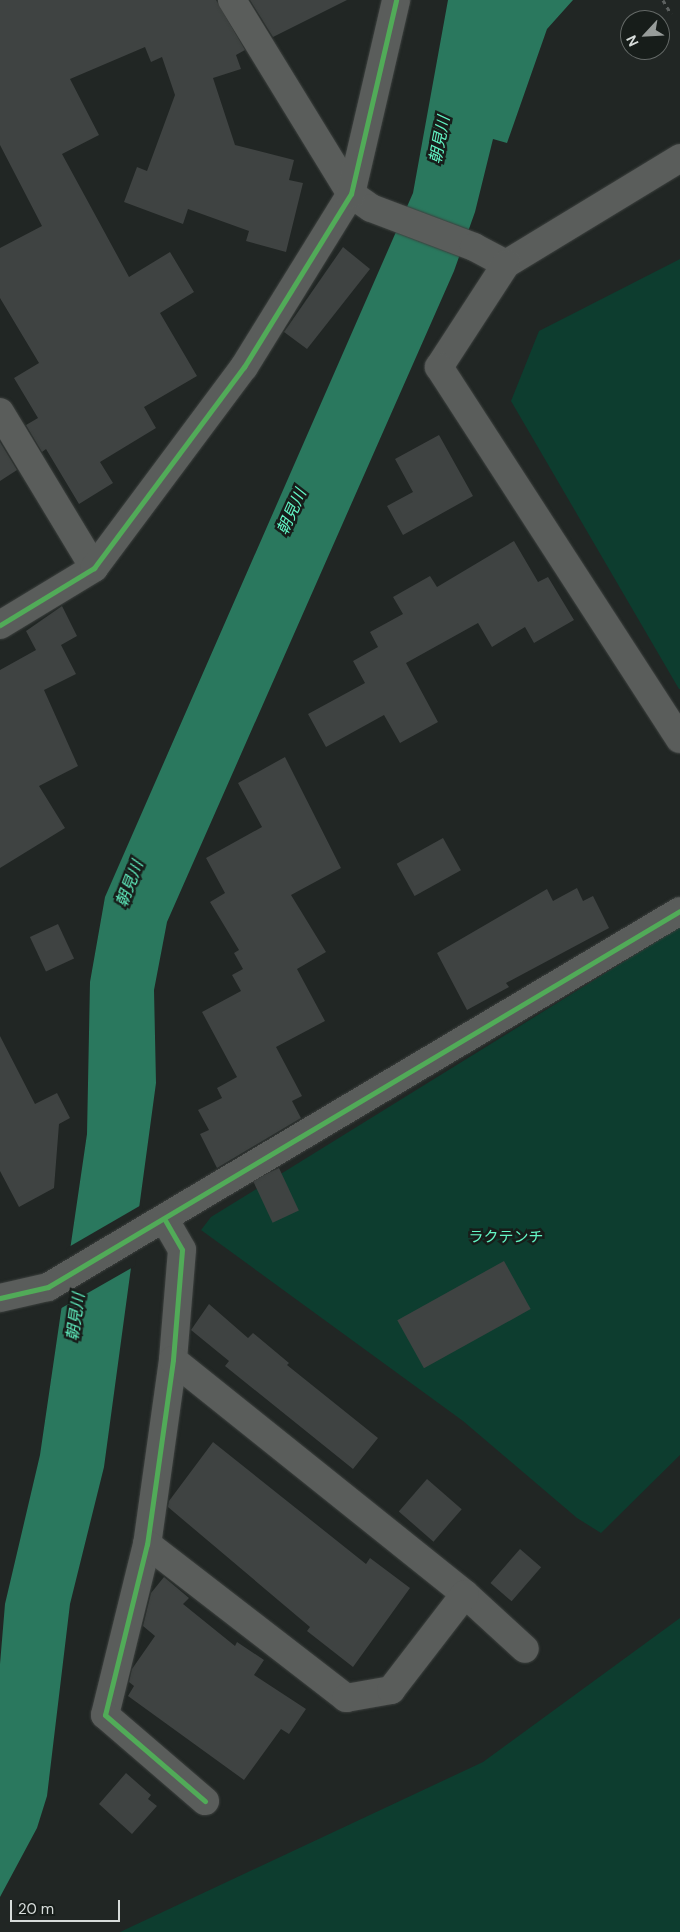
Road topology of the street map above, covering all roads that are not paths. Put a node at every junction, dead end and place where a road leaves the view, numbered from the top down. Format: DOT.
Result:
graph roads {
  1 [pos="232,0"];
  2 [pos="396,0"];
  3 [pos="680,158"];
  4 [pos="356,198"];
  5 [pos="506,264"];
  6 [pos="0,412"];
  7 [pos="94,568"];
  8 [pos="0,625"];
  9 [pos="680,739"];
  10 [pos="680,911"];
  11 [pos="165,1220"];
  12 [pos="0,1298"];
  13 [pos="173,1360"];
  14 [pos="147,1544"];
  15 [pos="464,1594"];
  16 [pos="525,1649"];
  17 [pos="205,1801"];
  1 -- 4 [label="street"];
  2 -- 4 [label="street"];
  3 -- 5 [label="street"];
  4 -- 5 [label="street"];
  4 -- 7 [label="street"];
  5 -- 9 [label="street"];
  6 -- 7 [label="street"];
  7 -- 8 [label="street"];
  10 -- 11 [label="street"];
  11 -- 12 [label="street"];
  11 -- 13 [label="street"];
  13 -- 14 [label="street"];
  13 -- 15 [label="street"];
  14 -- 15 [label="street"];
  14 -- 17 [label="street"];
  15 -- 16 [label="street"];
}
